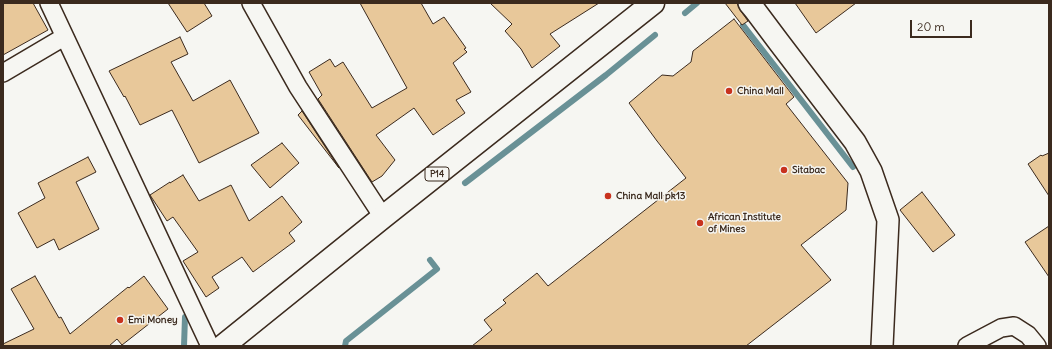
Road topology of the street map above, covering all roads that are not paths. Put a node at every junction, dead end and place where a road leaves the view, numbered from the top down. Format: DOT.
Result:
graph roads {
  1 [pos="48,3"];
  2 [pos="251,3"];
  3 [pos="652,3"];
  4 [pos="749,3"];
  5 [pos="64,37"];
  6 [pos="3,73"];
  7 [pos="383,217"];
  8 [pos="210,346"];
  9 [pos="223,346"];
  10 [pos="882,346"];
  11 [pos="967,346"];
  12 [pos="1037,346"];
  1 -- 5 [label="street"];
  2 -- 7 [label="street"];
  3 -- 7 [label="main road, P14"];
  4 -- 10 [label="street"];
  5 -- 6 [label="street"];
  5 -- 8 [label="street"];
  7 -- 9 [label="main road, P14"];
  11 -- 12 [label="street"];
}
